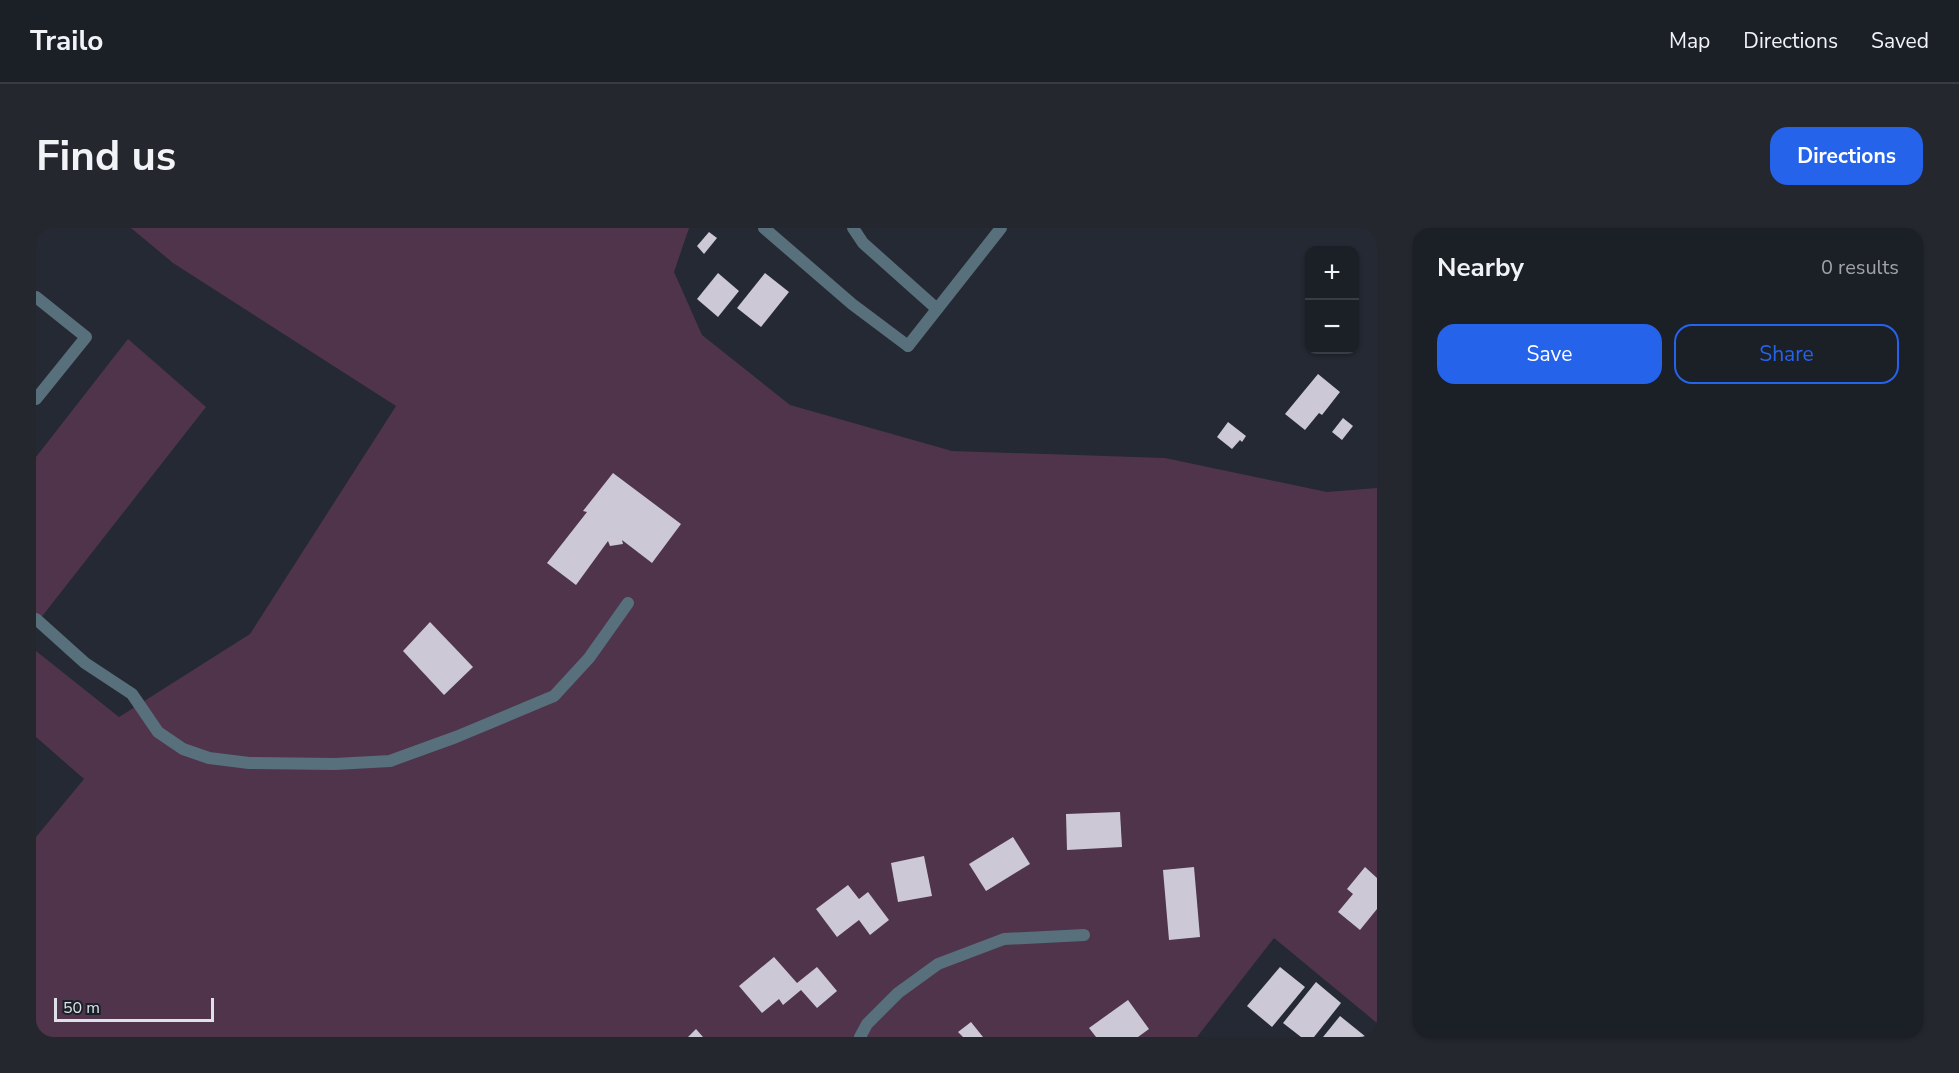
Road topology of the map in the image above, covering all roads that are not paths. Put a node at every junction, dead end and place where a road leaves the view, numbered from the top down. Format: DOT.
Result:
graph roads {
  1 [pos="764,228"];
  2 [pos="853,228"];
  3 [pos="1001,228"];
  4 [pos="36,297"];
  5 [pos="937,309"];
  6 [pos="36,399"];
  7 [pos="628,603"];
  8 [pos="36,619"];
  9 [pos="1084,935"];
  10 [pos="860,1037"];
  1 -- 5 [label="street"];
  2 -- 5 [label="street"];
  3 -- 5 [label="street"];
  4 -- 6 [label="street"];
  7 -- 8 [label="street"];
  9 -- 10 [label="street"];
}
